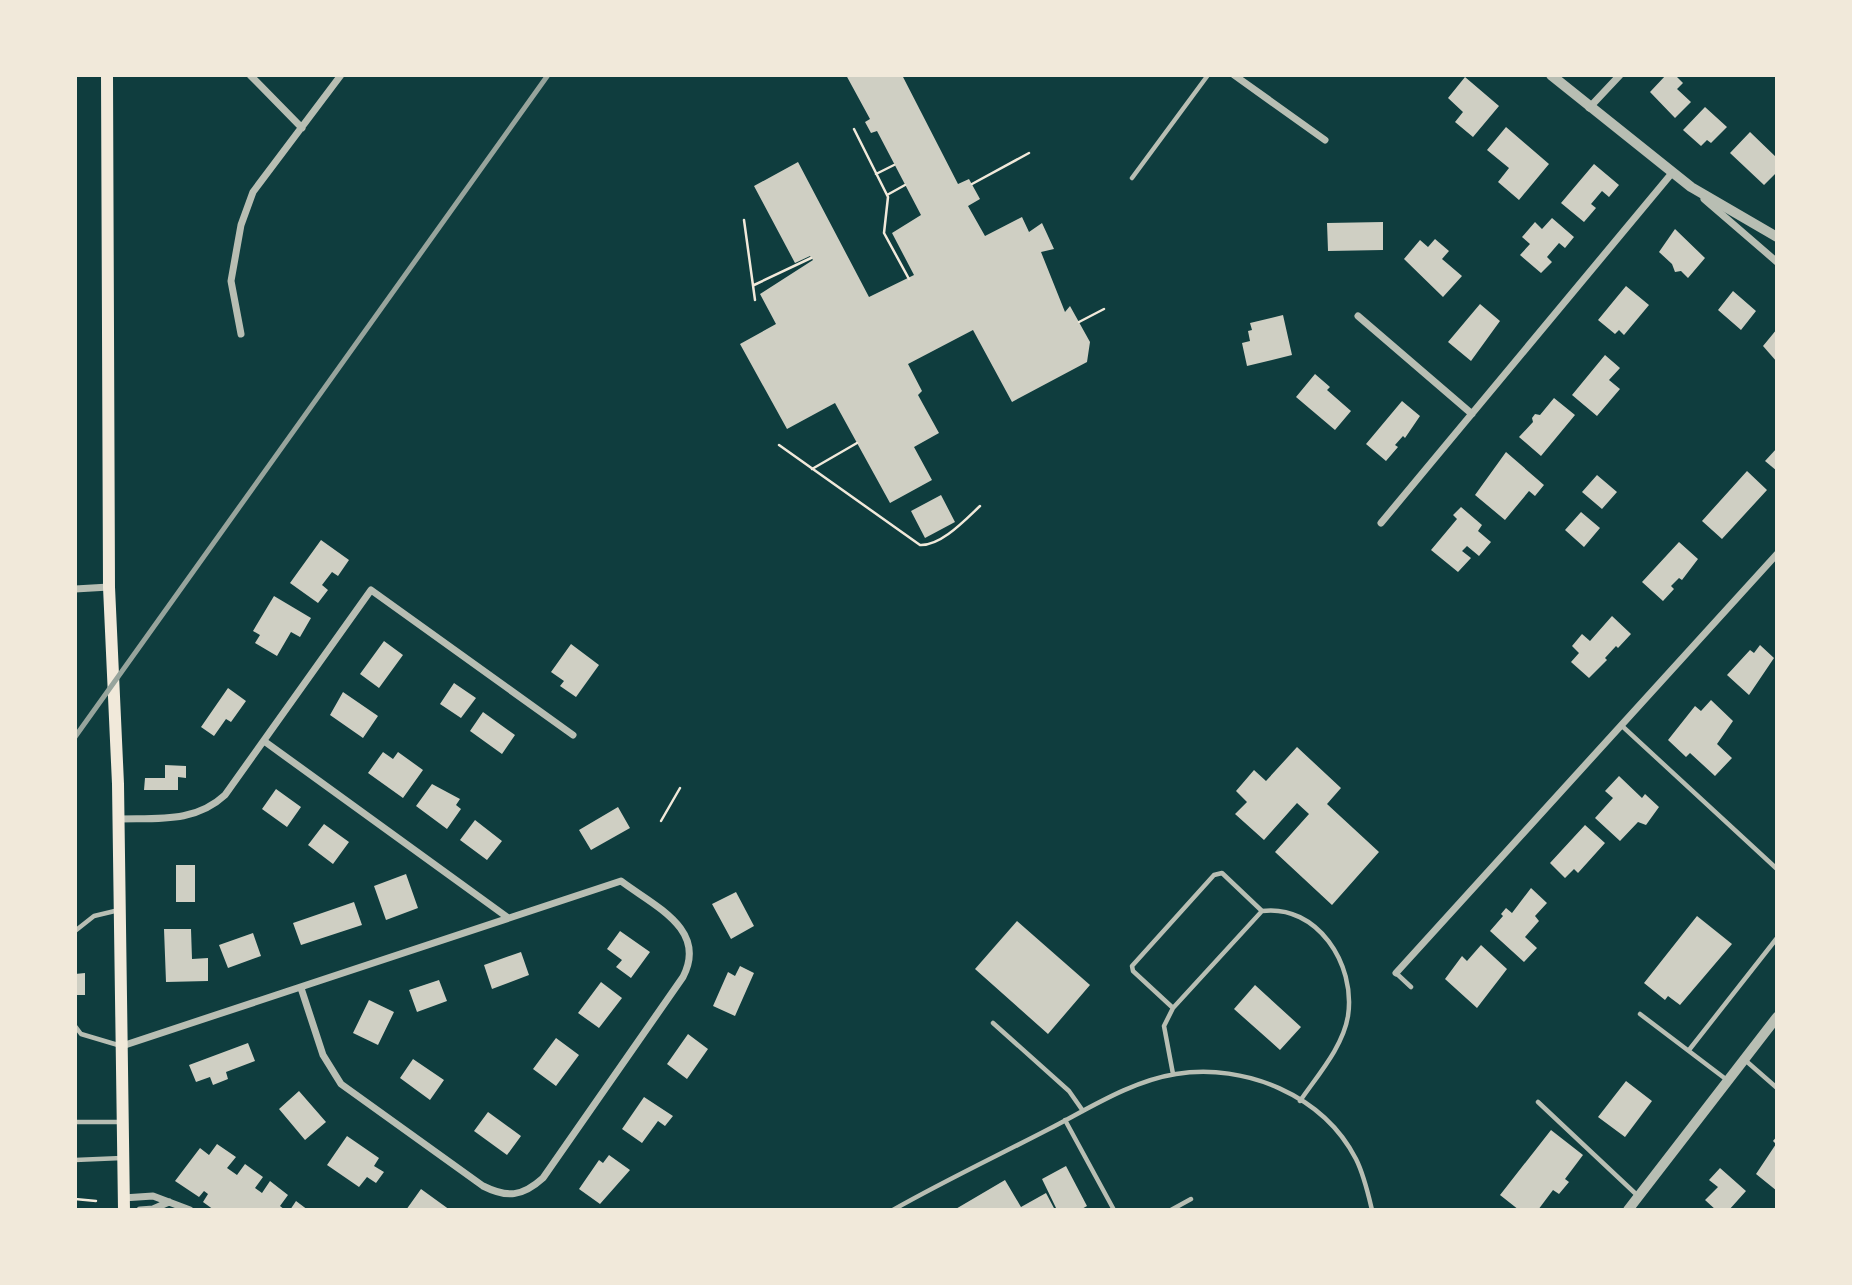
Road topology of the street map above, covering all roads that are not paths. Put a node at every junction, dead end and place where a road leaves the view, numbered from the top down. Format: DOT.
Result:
graph roads {
  1 [pos="107,75"];
  2 [pos="250,75"];
  3 [pos="341,75"];
  4 [pos="1208,75"];
  5 [pos="1234,75"];
  6 [pos="1550,75"];
  7 [pos="1619,75"];
  8 [pos="1589,108"];
  9 [pos="302,128"];
  10 [pos="1325,140"];
  11 [pos="1672,173"];
  12 [pos="1132,178"];
  13 [pos="1691,187"];
  14 [pos="1777,237"];
  15 [pos="1777,262"];
  16 [pos="1358,316"];
  17 [pos="241,334"];
  18 [pos="1472,414"];
  19 [pos="1381,523"];
  20 [pos="1777,554"];
  21 [pos="109,587"];
  22 [pos="75,589"];
  23 [pos="1620,724"];
  24 [pos="573,735"];
  25 [pos="264,741"];
  26 [pos="119,818"];
  27 [pos="1777,869"];
  28 [pos="120,910"];
  29 [pos="1262,911"];
  30 [pos="507,917"];
  31 [pos="75,931"];
  32 [pos="1777,938"];
  33 [pos="1396,973"];
  34 [pos="1411,987"];
  35 [pos="301,988"];
  36 [pos="1173,1008"];
  37 [pos="1640,1014"];
  38 [pos="1777,1017"];
  39 [pos="993,1023"];
  40 [pos="75,1026"];
  41 [pos="122,1046"];
  42 [pos="1689,1050"];
  43 [pos="1744,1059"];
  44 [pos="1173,1074"];
  45 [pos="1728,1081"];
  46 [pos="1777,1088"];
  47 [pos="1300,1101"];
  48 [pos="1538,1102"];
  49 [pos="1083,1111"];
  50 [pos="1065,1120"];
  51 [pos="75,1122"];
  52 [pos="123,1122"];
  53 [pos="123,1158"];
  54 [pos="75,1160"];
  55 [pos="1638,1197"];
  56 [pos="1191,1199"];
  57 [pos="169,1201"];
  58 [pos="124,1204"];
  59 [pos="897,1209"];
  60 [pos="140,1210"];
  61 [pos="190,1210"];
  62 [pos="1114,1210"];
  63 [pos="1171,1210"];
  64 [pos="1372,1210"];
  65 [pos="1628,1210"];
  1 -- 21 [label="main road"];
  2 -- 9 [label="street"];
  3 -- 9 [label="street"];
  4 -- 12 [label="lane"];
  5 -- 10 [label="street"];
  6 -- 8 [label="street"];
  7 -- 8 [label="street"];
  8 -- 11 [label="street"];
  9 -- 17 [label="street"];
  11 -- 13 [label="street"];
  11 -- 18 [label="street"];
  13 -- 14 [label="street"];
  13 -- 15 [label="street"];
  16 -- 18 [label="street"];
  18 -- 19 [label="street"];
  20 -- 23 [label="street"];
  21 -- 22 [label="street"];
  21 -- 26 [label="main road"];
  23 -- 27 [label="lane"];
  23 -- 33 [label="street"];
  24 -- 25 [label="street"];
  25 -- 26 [label="street"];
  25 -- 30 [label="street"];
  26 -- 28 [label="main road"];
  28 -- 31 [label="lane"];
  28 -- 41 [label="main road"];
  29 -- 36 [label="lane"];
  29 -- 36 [label="lane"];
  29 -- 47 [label="lane"];
  30 -- 35 [label="street"];
  30 -- 35 [label="street"];
  32 -- 42 [label="lane"];
  33 -- 34 [label="lane"];
  35 -- 41 [label="street"];
  36 -- 44 [label="lane"];
  37 -- 42 [label="lane"];
  38 -- 43 [label="street"];
  39 -- 49 [label="lane"];
  40 -- 41 [label="lane"];
  41 -- 52 [label="main road"];
  42 -- 45 [label="lane"];
  43 -- 45 [label="street"];
  43 -- 46 [label="lane"];
  44 -- 47 [label="lane"];
  44 -- 49 [label="lane"];
  45 -- 55 [label="street"];
  47 -- 64 [label="lane"];
  48 -- 55 [label="lane"];
  49 -- 50 [label="lane"];
  50 -- 59 [label="lane"];
  50 -- 62 [label="lane"];
  51 -- 52 [label="lane"];
  52 -- 53 [label="main road"];
  53 -- 54 [label="lane"];
  53 -- 58 [label="main road"];
  55 -- 65 [label="street"];
  56 -- 63 [label="lane"];
  57 -- 58 [label="street"];
  57 -- 60 [label="street"];
  57 -- 61 [label="street"];
}
